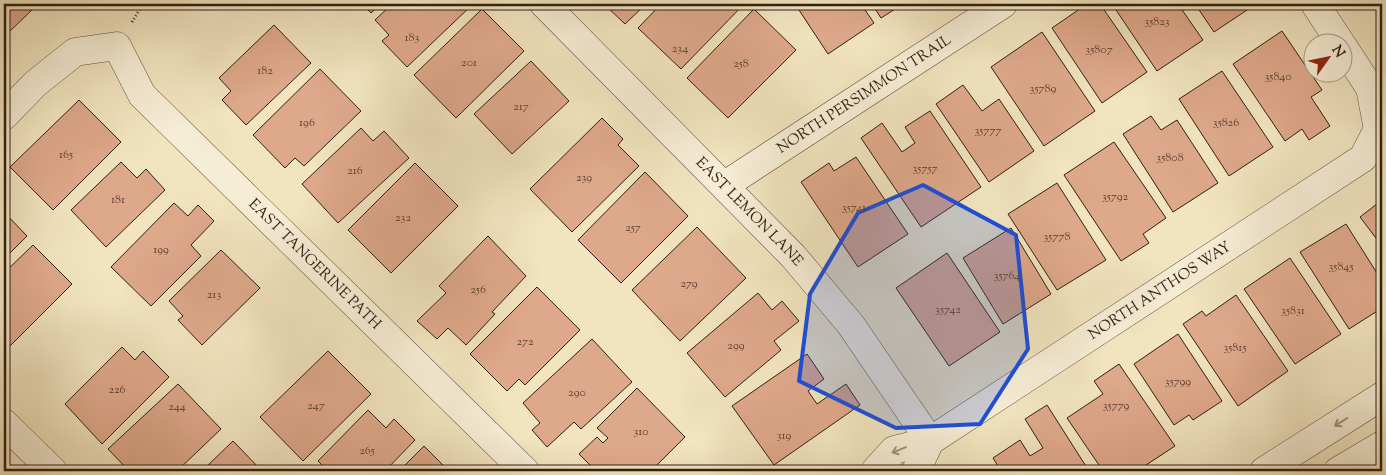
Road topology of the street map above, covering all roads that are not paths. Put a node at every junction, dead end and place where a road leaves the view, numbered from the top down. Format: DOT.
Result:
graph roads {
  1 [pos="544,4"];
  2 [pos="1003,4"];
  3 [pos="1315,4"];
  4 [pos="1333,32"];
  5 [pos="1354,63"];
  6 [pos="4,116"];
  7 [pos="725,185"];
  8 [pos="1382,396"];
  9 [pos="4,423"];
  10 [pos="930,441"];
  11 [pos="1382,445"];
  12 [pos="53,471"];
  13 [pos="525,471"];
  14 [pos="875,471"];
  15 [pos="916,471"];
  16 [pos="1264,471"];
  17 [pos="1338,471"];
  1 -- 7 [label="street, EAST LEMON LANE"];
  2 -- 7 [label="street, NORTH PERSIMMON TRAIL"];
  3 -- 4 [label="street"];
  5 -- 10 [label="street, NORTH ANTHOS WAY"];
  6 -- 13 [label="street, EAST TANGERINE PATH"];
  7 -- 10 [label="street, EAST LEMON LANE"];
  8 -- 16 [label="street, one-way"];
  9 -- 12 [label="street"];
  10 -- 14 [label="street, NORTH ANTHOS WAY, one-way"];
  10 -- 15 [label="street"];
  11 -- 17 [label="street"];
}
